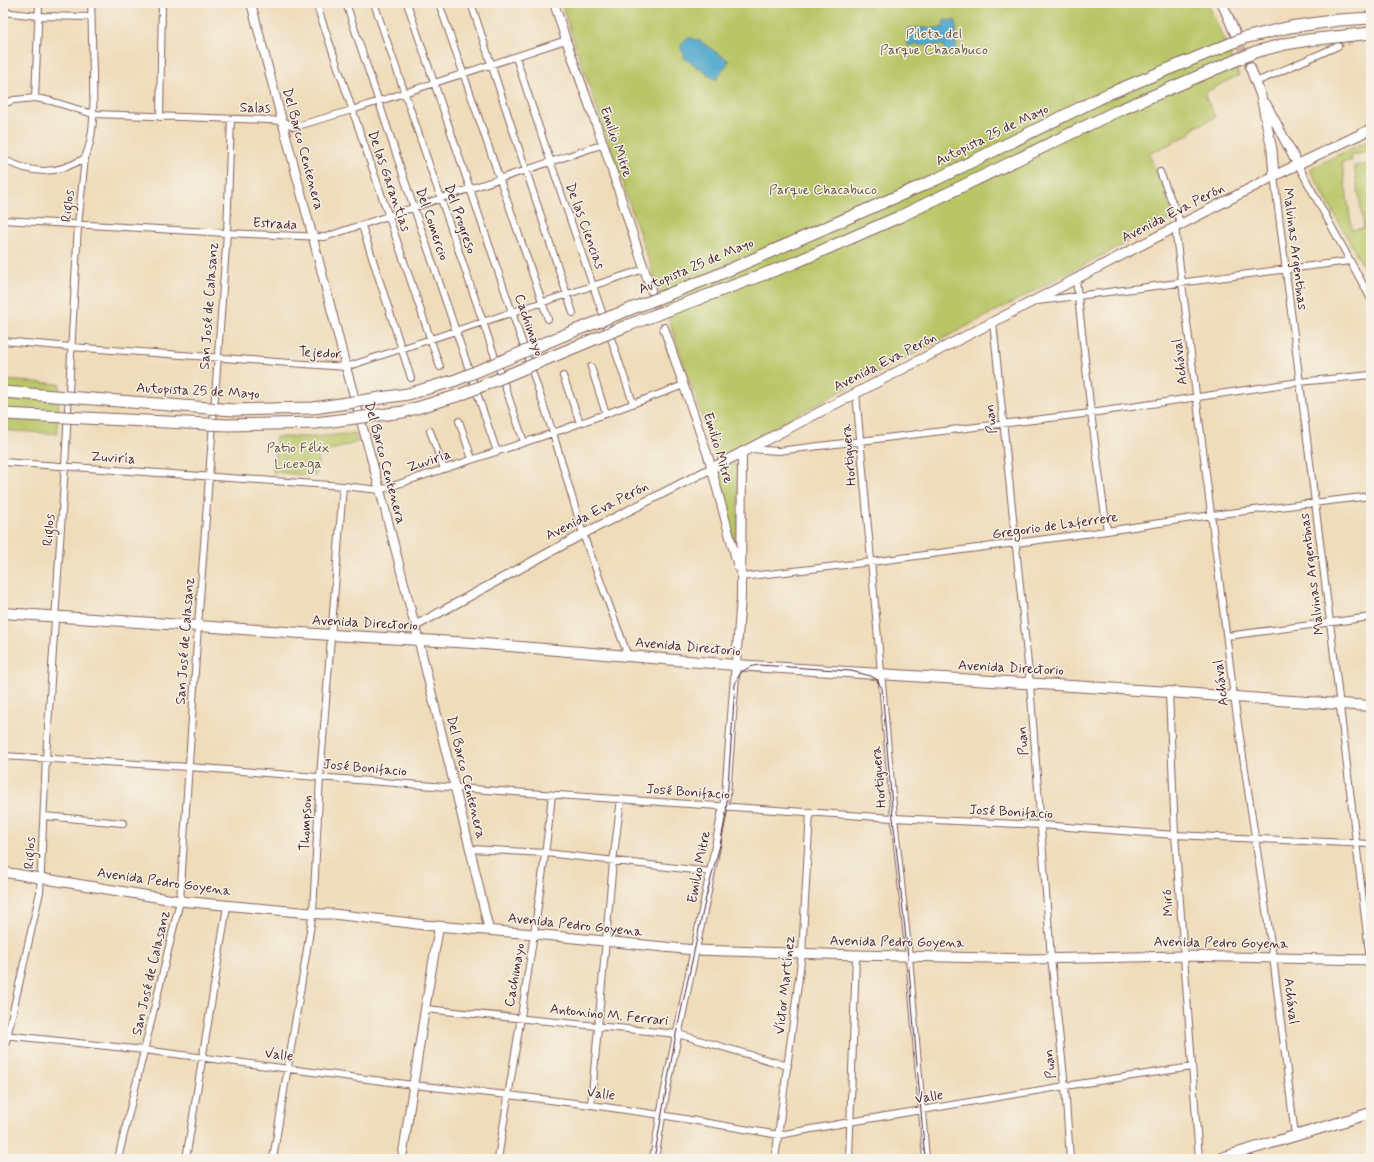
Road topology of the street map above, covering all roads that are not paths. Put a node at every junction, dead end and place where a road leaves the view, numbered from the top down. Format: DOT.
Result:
graph roads {
  1 [pos="39,3"];
  2 [pos="91,3"];
  3 [pos="162,3"];
  4 [pos="251,3"];
  5 [pos="316,3"];
  6 [pos="346,3"];
  7 [pos="374,3"];
  8 [pos="407,3"];
  9 [pos="439,3"];
  10 [pos="471,3"];
  11 [pos="554,3"];
  12 [pos="1222,3"];
  13 [pos="3,12"];
  14 [pos="38,16"];
  15 [pos="92,17"];
  16 [pos="1371,18"];
  17 [pos="1371,32"];
  18 [pos="1235,33"];
  19 [pos="566,40"];
  20 [pos="1338,46"];
  21 [pos="516,57"];
  22 [pos="492,64"];
  23 [pos="1250,67"];
  24 [pos="464,73"];
  25 [pos="1256,82"];
  26 [pos="435,83"];
  27 [pos="406,92"];
  28 [pos="1261,96"];
  29 [pos="35,98"];
  30 [pos="379,101"];
  31 [pos="3,104"];
  32 [pos="352,110"];
  33 [pos="93,114"];
  34 [pos="160,117"];
  35 [pos="231,119"];
  36 [pos="283,121"];
  37 [pos="1371,129"];
  38 [pos="604,144"];
  39 [pos="1288,145"];
  40 [pos="1272,150"];
  41 [pos="85,158"];
  42 [pos="3,159"];
  43 [pos="550,163"];
  44 [pos="1298,165"];
  45 [pos="526,171"];
  46 [pos="1160,172"];
  47 [pos="1274,176"];
  48 [pos="500,180"];
  49 [pos="470,189"];
  50 [pos="441,199"];
  51 [pos="414,208"];
  52 [pos="388,217"];
  53 [pos="3,220"];
  54 [pos="78,225"];
  55 [pos="362,226"];
  56 [pos="1178,226"];
  57 [pos="227,233"];
  58 [pos="313,238"];
  59 [pos="1350,261"];
  60 [pos="644,269"];
  61 [pos="1286,269"];
  62 [pos="1076,279"];
  63 [pos="1183,282"];
  64 [pos="594,286"];
  65 [pos="652,290"];
  66 [pos="567,295"];
  67 [pos="1079,295"];
  68 [pos="1371,299"];
  69 [pos="1032,302"];
  70 [pos="543,303"];
  71 [pos="512,313"];
  72 [pos="573,313"];
  73 [pos="548,319"];
  74 [pos="993,322"];
  75 [pos="482,323"];
  76 [pos="664,328"];
  77 [pos="457,331"];
  78 [pos="430,340"];
  79 [pos="3,341"];
  80 [pos="71,347"];
  81 [pos="402,349"];
  82 [pos="217,358"];
  83 [pos="346,367"];
  84 [pos="440,367"];
  85 [pos="591,367"];
  86 [pos="1371,375"];
  87 [pos="563,376"];
  88 [pos="411,378"];
  89 [pos="1299,382"];
  90 [pos="684,385"];
  91 [pos="3,392"];
  92 [pos="856,393"];
  93 [pos="1196,398"];
  94 [pos="633,403"];
  95 [pos="1091,413"];
  96 [pos="3,414"];
  97 [pos="606,414"];
  98 [pos="459,421"];
  99 [pos="580,423"];
  100 [pos="1004,424"];
  101 [pos="430,431"];
  102 [pos="553,433"];
  103 [pos="860,441"];
  104 [pos="524,442"];
  105 [pos="746,450"];
  106 [pos="497,452"];
  107 [pos="472,460"];
  108 [pos="3,462"];
  109 [pos="65,466"];
  110 [pos="712,468"];
  111 [pos="444,469"];
  112 [pos="209,477"];
  113 [pos="343,486"];
  114 [pos="380,490"];
  115 [pos="1371,496"];
  116 [pos="1315,502"];
  117 [pos="1212,515"];
  118 [pos="1107,531"];
  119 [pos="583,534"];
  120 [pos="1015,543"];
  121 [pos="871,562"];
  122 [pos="741,577"];
  123 [pos="3,613"];
  124 [pos="55,616"];
  125 [pos="1371,617"];
  126 [pos="1330,622"];
  127 [pos="198,626"];
  128 [pos="415,626"];
  129 [pos="331,635"];
  130 [pos="1227,636"];
  131 [pos="418,640"];
  132 [pos="628,656"];
  133 [pos="735,665"];
  134 [pos="882,674"];
  135 [pos="1030,684"];
  136 [pos="1169,692"];
  137 [pos="1234,697"];
  138 [pos="1339,704"];
  139 [pos="1371,706"];
  140 [pos="3,756"];
  141 [pos="46,758"];
  142 [pos="189,767"];
  143 [pos="320,777"];
  144 [pos="455,788"];
  145 [pos="552,795"];
  146 [pos="621,799"];
  147 [pos="724,806"];
  148 [pos="810,812"];
  149 [pos="44,816"];
  150 [pos="894,818"];
  151 [pos="123,823"];
  152 [pos="1041,825"];
  153 [pos="1175,834"];
  154 [pos="1255,838"];
  155 [pos="1356,843"];
  156 [pos="1371,844"];
  157 [pos="470,849"];
  158 [pos="546,854"];
  159 [pos="613,862"];
  160 [pos="3,872"];
  161 [pos="711,872"];
  162 [pos="41,878"];
  163 [pos="180,901"];
  164 [pos="227,906"];
  165 [pos="317,913"];
  166 [pos="439,927"];
  167 [pos="489,930"];
  168 [pos="534,934"];
  169 [pos="606,942"];
  170 [pos="695,950"];
  171 [pos="802,954"];
  172 [pos="856,956"];
  173 [pos="1184,956"];
  174 [pos="909,957"];
  175 [pos="1273,957"];
  176 [pos="1051,958"];
  177 [pos="1371,963"];
  178 [pos="424,1009"];
  179 [pos="520,1019"];
  180 [pos="597,1026"];
  181 [pos="678,1034"];
  182 [pos="5,1035"];
  183 [pos="144,1050"];
  184 [pos="3,1056"];
  185 [pos="202,1058"];
  186 [pos="788,1066"];
  187 [pos="1192,1067"];
  188 [pos="288,1068"];
  189 [pos="413,1085"];
  190 [pos="1065,1086"];
  191 [pos="508,1094"];
  192 [pos="591,1105"];
  193 [pos="922,1110"];
  194 [pos="1371,1113"];
  195 [pos="661,1115"];
  196 [pos="850,1122"];
  197 [pos="779,1136"];
  198 [pos="1295,1136"];
  199 [pos="118,1159"];
  200 [pos="186,1159"];
  201 [pos="273,1159"];
  202 [pos="402,1159"];
  203 [pos="498,1159"];
  204 [pos="654,1159"];
  205 [pos="775,1159"];
  206 [pos="849,1159"];
  207 [pos="926,1159"];
  208 [pos="1070,1159"];
  209 [pos="1200,1159"];
  210 [pos="1218,1159"];
  1 -- 14 [label="street"];
  2 -- 15 [label="street, Riglos"];
  3 -- 34 [label="street"];
  4 -- 36 [label="street, Del Barco Centenera"];
  5 -- 32 [label="street, De las Garantías"];
  6 -- 30 [label="street, Del Comercio"];
  7 -- 27 [label="street, Del Progreso"];
  8 -- 26 [label="street, Cachimayo"];
  9 -- 24 [label="street"];
  10 -- 22 [label="street"];
  11 -- 19 [label="street, Emilio Mitre"];
  12 -- 18 [label="main road"];
  13 -- 14 [label="street"];
  14 -- 15 [label="street"];
  14 -- 29 [label="street"];
  15 -- 33 [label="street, Riglos"];
  16 -- 91 [label="highway, Autopista 25 de Mayo, bridge"];
  17 -- 96 [label="highway, bridge"];
  19 -- 21 [label="street, Salas"];
  19 -- 38 [label="street, Emilio Mitre"];
  20 -- 25 [label="street"];
  21 -- 22 [label="street, Salas"];
  21 -- 43 [label="street, De las Ciencias"];
  22 -- 24 [label="street, Salas"];
  22 -- 45 [label="street"];
  23 -- 25 [label="main road"];
  24 -- 26 [label="street, Salas"];
  24 -- 48 [label="street"];
  25 -- 28 [label="main road"];
  26 -- 27 [label="street, Salas"];
  26 -- 49 [label="street, Cachimayo"];
  27 -- 30 [label="street, Salas"];
  27 -- 50 [label="street, Del Progreso"];
  28 -- 39 [label="main road"];
  28 -- 40 [label="main road"];
  29 -- 31 [label="street, Salas"];
  29 -- 33 [label="street, Salas"];
  30 -- 32 [label="street, Salas"];
  30 -- 51 [label="street, Del Comercio"];
  32 -- 36 [label="street, Salas"];
  32 -- 52 [label="street, De las Garantías"];
  33 -- 34 [label="street, Salas"];
  33 -- 41 [label="street, Riglos"];
  34 -- 35 [label="street, Salas"];
  35 -- 36 [label="street, Salas"];
  35 -- 57 [label="street, San José de Calasanz"];
  36 -- 58 [label="street, Del Barco Centenera"];
  37 -- 44 [label="main road, Avenida Eva Perón"];
  38 -- 43 [label="street, Estrada"];
  38 -- 60 [label="street, Emilio Mitre"];
  39 -- 40 [label="main road"];
  39 -- 44 [label="main road"];
  40 -- 47 [label="main road"];
  41 -- 42 [label="street"];
  41 -- 54 [label="street, Riglos"];
  43 -- 45 [label="street, Estrada"];
  43 -- 64 [label="street, De las Ciencias"];
  44 -- 47 [label="main road, Avenida Eva Perón"];
  44 -- 59 [label="street"];
  45 -- 48 [label="street, Estrada"];
  45 -- 66 [label="street"];
  46 -- 56 [label="street, Achával"];
  47 -- 56 [label="main road, Avenida Eva Perón"];
  47 -- 61 [label="street, Malvinas Argentinas"];
  48 -- 49 [label="street, Estrada"];
  48 -- 70 [label="street"];
  49 -- 50 [label="street, Estrada"];
  49 -- 71 [label="street, Cachimayo"];
  50 -- 51 [label="street, Estrada"];
  50 -- 75 [label="street, Del Progreso"];
  51 -- 52 [label="street, Estrada"];
  51 -- 77 [label="street, Del Comercio"];
  52 -- 55 [label="street, Estrada"];
  52 -- 78 [label="street, De las Garantías"];
  53 -- 54 [label="street, Estrada"];
  54 -- 57 [label="street, Estrada"];
  54 -- 80 [label="street, Riglos"];
  55 -- 58 [label="street, Estrada"];
  55 -- 81 [label="street"];
  56 -- 62 [label="main road, Avenida Eva Perón"];
  56 -- 63 [label="street, Achával"];
  57 -- 58 [label="street, Estrada"];
  57 -- 82 [label="street, San José de Calasanz"];
  58 -- 83 [label="street, Del Barco Centenera"];
  59 -- 61 [label="street"];
  59 -- 68 [label="street"];
  60 -- 64 [label="street, Tejedor"];
  60 -- 65 [label="street, Emilio Mitre"];
  61 -- 63 [label="street"];
  61 -- 89 [label="street, Malvinas Argentinas"];
  62 -- 67 [label="street"];
  62 -- 69 [label="main road, Avenida Eva Perón"];
  63 -- 67 [label="street"];
  63 -- 93 [label="street, Achával"];
  64 -- 66 [label="street, Tejedor"];
  64 -- 94 [label="street, De las Ciencias"];
  66 -- 70 [label="street, Tejedor"];
  66 -- 72 [label="street"];
  67 -- 69 [label="street"];
  67 -- 95 [label="street"];
  69 -- 74 [label="main road, Avenida Eva Perón"];
  70 -- 71 [label="street, Tejedor"];
  70 -- 73 [label="street"];
  71 -- 75 [label="street, Tejedor"];
  71 -- 102 [label="street, Cachimayo"];
  74 -- 92 [label="main road, Avenida Eva Perón"];
  74 -- 100 [label="street, Puan"];
  75 -- 77 [label="street, Tejedor"];
  75 -- 104 [label="street, Del Progreso"];
  76 -- 90 [label="street, Emilio Mitre"];
  77 -- 78 [label="street, Tejedor"];
  77 -- 106 [label="street, Del Comercio"];
  78 -- 81 [label="street, Tejedor"];
  78 -- 84 [label="street, De las Garantías"];
  79 -- 80 [label="street, Tejedor"];
  80 -- 82 [label="street, Tejedor"];
  80 -- 109 [label="street, Riglos"];
  81 -- 83 [label="street, Tejedor"];
  81 -- 88 [label="street"];
  82 -- 83 [label="street, Tejedor"];
  82 -- 112 [label="street, San José de Calasanz"];
  83 -- 114 [label="street, Del Barco Centenera"];
  85 -- 97 [label="street"];
  86 -- 89 [label="street"];
  87 -- 99 [label="street"];
  89 -- 93 [label="street"];
  89 -- 116 [label="street, Malvinas Argentinas"];
  90 -- 94 [label="street, Zuviría"];
  90 -- 110 [label="street, Emilio Mitre"];
  92 -- 103 [label="street, Hortiguera"];
  92 -- 105 [label="main road, Avenida Eva Perón"];
  93 -- 95 [label="street"];
  93 -- 117 [label="street, Achával"];
  94 -- 97 [label="street, Zuviría"];
  95 -- 100 [label="street"];
  95 -- 118 [label="street"];
  97 -- 99 [label="street, Zuviría"];
  98 -- 107 [label="street"];
  99 -- 102 [label="street, Zuviría"];
  100 -- 103 [label="street"];
  100 -- 120 [label="street, Puan"];
  101 -- 111 [label="street"];
  102 -- 104 [label="street, Zuviría"];
  102 -- 119 [label="street, Cachimayo"];
  103 -- 105 [label="street"];
  103 -- 121 [label="street, Hortiguera"];
  104 -- 106 [label="street, Zuviría"];
  105 -- 110 [label="main road, Avenida Eva Perón"];
  105 -- 122 [label="street, Emilio Mitre"];
  106 -- 107 [label="street, Zuviría"];
  107 -- 111 [label="street, Zuviría"];
  108 -- 109 [label="street, Zuviría"];
  109 -- 112 [label="street, Zuviría"];
  109 -- 124 [label="street, Riglos"];
  110 -- 119 [label="street, Avenida Eva Perón"];
  110 -- 122 [label="street, Emilio Mitre"];
  111 -- 114 [label="street, Zuviría"];
  112 -- 113 [label="street, Zuviría"];
  112 -- 127 [label="street, San José de Calasanz"];
  113 -- 114 [label="street, Zuviría"];
  113 -- 129 [label="street, Thompson"];
  114 -- 128 [label="street, Del Barco Centenera"];
  115 -- 116 [label="street, Gregorio de Laferrere"];
  116 -- 117 [label="street, Gregorio de Laferrere"];
  116 -- 126 [label="street, Malvinas Argentinas"];
  117 -- 118 [label="street, Gregorio de Laferrere"];
  117 -- 130 [label="street, Achával"];
  118 -- 120 [label="street, Gregorio de Laferrere"];
  119 -- 128 [label="street, Avenida Eva Perón"];
  119 -- 132 [label="street, Cachimayo"];
  120 -- 121 [label="street, Gregorio de Laferrere"];
  120 -- 135 [label="street, Puan"];
  121 -- 122 [label="street, Gregorio de Laferrere"];
  121 -- 134 [label="street, Hortiguera"];
  122 -- 133 [label="street, Emilio Mitre"];
  123 -- 124 [label="main road, Avenida Directorio"];
  124 -- 127 [label="main road, Avenida Directorio"];
  124 -- 141 [label="street, Riglos"];
  125 -- 126 [label="street"];
  126 -- 130 [label="street"];
  126 -- 138 [label="street, Malvinas Argentinas"];
  127 -- 129 [label="main road, Avenida Directorio"];
  127 -- 142 [label="street, San José de Calasanz"];
  128 -- 131 [label="street, Del Barco Centenera"];
  129 -- 131 [label="main road, Avenida Directorio"];
  129 -- 143 [label="street, Thompson"];
  130 -- 137 [label="street, Achával"];
  131 -- 132 [label="main road, Avenida Directorio"];
  131 -- 144 [label="street, Del Barco Centenera"];
  132 -- 133 [label="main road, Avenida Directorio"];
  133 -- 134 [label="main road, Avenida Directorio"];
  133 -- 147 [label="street, Emilio Mitre"];
  134 -- 135 [label="main road, Avenida Directorio"];
  134 -- 150 [label="street, Hortiguera"];
  135 -- 136 [label="main road, Avenida Directorio"];
  135 -- 152 [label="street, Puan"];
  136 -- 137 [label="main road, Avenida Directorio"];
  136 -- 153 [label="street, Miró"];
  137 -- 138 [label="main road, Avenida Directorio"];
  137 -- 154 [label="street, Achával"];
  138 -- 139 [label="main road, Avenida Directorio"];
  138 -- 155 [label="street, Malvinas Argentinas"];
  140 -- 141 [label="street, José Bonifacio"];
  141 -- 142 [label="street, José Bonifacio"];
  141 -- 149 [label="street, Riglos"];
  142 -- 143 [label="street, José Bonifacio"];
  142 -- 163 [label="street, San José de Calasanz"];
  143 -- 144 [label="street, José Bonifacio"];
  143 -- 165 [label="street, Thompson"];
  144 -- 145 [label="street, José Bonifacio"];
  144 -- 157 [label="street, Del Barco Centenera"];
  145 -- 146 [label="street, José Bonifacio"];
  145 -- 158 [label="street, Cachimayo"];
  146 -- 147 [label="street, José Bonifacio"];
  146 -- 159 [label="street"];
  147 -- 148 [label="street, José Bonifacio"];
  147 -- 161 [label="street, Emilio Mitre"];
  148 -- 150 [label="street, José Bonifacio"];
  148 -- 171 [label="street, Víctor Martínez"];
  149 -- 151 [label="street"];
  149 -- 162 [label="street, Riglos"];
  150 -- 152 [label="street, José Bonifacio"];
  150 -- 174 [label="street, Hortiguera"];
  152 -- 153 [label="street, José Bonifacio"];
  152 -- 176 [label="street, Puan"];
  153 -- 154 [label="street, José Bonifacio"];
  153 -- 173 [label="street, Miró"];
  154 -- 155 [label="street, José Bonifacio"];
  154 -- 175 [label="street, Achával"];
  155 -- 156 [label="street, José Bonifacio"];
  155 -- 177 [label="street, Malvinas Argentinas"];
  157 -- 158 [label="street"];
  157 -- 167 [label="street, Del Barco Centenera"];
  158 -- 159 [label="street"];
  158 -- 168 [label="street, Cachimayo"];
  159 -- 161 [label="street"];
  159 -- 169 [label="street"];
  160 -- 162 [label="main road, Avenida Pedro Goyena"];
  161 -- 170 [label="street, Emilio Mitre"];
  162 -- 163 [label="main road, Avenida Pedro Goyena"];
  162 -- 182 [label="street, Riglos"];
  163 -- 164 [label="main road, Avenida Pedro Goyena"];
  163 -- 183 [label="street, San José de Calasanz"];
  164 -- 165 [label="main road, Avenida Pedro Goyena"];
  164 -- 185 [label="street"];
  165 -- 166 [label="main road, Avenida Pedro Goyena"];
  165 -- 188 [label="street, Thompson"];
  166 -- 167 [label="main road, Avenida Pedro Goyena"];
  166 -- 178 [label="street"];
  167 -- 168 [label="main road, Avenida Pedro Goyena"];
  168 -- 169 [label="main road, Avenida Pedro Goyena"];
  168 -- 179 [label="street, Cachimayo"];
  169 -- 170 [label="main road, Avenida Pedro Goyena"];
  169 -- 180 [label="street"];
  170 -- 171 [label="main road, Avenida Pedro Goyena"];
  170 -- 181 [label="street, Emilio Mitre"];
  171 -- 172 [label="main road, Avenida Pedro Goyena"];
  171 -- 186 [label="street, Víctor Martínez"];
  172 -- 174 [label="main road, Avenida Pedro Goyena"];
  172 -- 196 [label="street"];
  173 -- 175 [label="main road, Avenida Pedro Goyena"];
  173 -- 176 [label="main road, Avenida Pedro Goyena"];
  173 -- 187 [label="street, Miró"];
  174 -- 176 [label="main road, Avenida Pedro Goyena"];
  174 -- 193 [label="street, Hortiguera"];
  175 -- 177 [label="main road, Avenida Pedro Goyena"];
  175 -- 198 [label="street, Achával"];
  176 -- 190 [label="street, Puan"];
  178 -- 179 [label="street, Antonino M. Ferrari"];
  178 -- 189 [label="street"];
  179 -- 180 [label="street, Antonino M. Ferrari"];
  179 -- 191 [label="street, Cachimayo"];
  180 -- 181 [label="street, Antonino M. Ferrari"];
  180 -- 192 [label="street"];
  181 -- 186 [label="street, Antonino M. Ferrari"];
  181 -- 195 [label="street, Emilio Mitre"];
  182 -- 183 [label="street, Valle"];
  182 -- 184 [label="street, Riglos"];
  183 -- 185 [label="street, Valle"];
  183 -- 199 [label="street, San José de Calasanz"];
  185 -- 188 [label="street, Valle"];
  185 -- 200 [label="street"];
  186 -- 197 [label="street, Víctor Martínez"];
  187 -- 190 [label="street, Valle"];
  187 -- 209 [label="street, Miró"];
  188 -- 189 [label="street, Valle"];
  188 -- 201 [label="street, Thompson"];
  189 -- 191 [label="street, Valle"];
  189 -- 202 [label="street"];
  190 -- 193 [label="street, Valle"];
  190 -- 208 [label="street, Puan"];
  191 -- 192 [label="street, Valle"];
  191 -- 203 [label="street, Cachimayo"];
  192 -- 195 [label="street, Valle"];
  193 -- 196 [label="street, Valle"];
  193 -- 207 [label="street, Hortiguera"];
  194 -- 198 [label="main road"];
  195 -- 197 [label="street, Valle"];
  195 -- 204 [label="street, Emilio Mitre"];
  196 -- 197 [label="street, Valle"];
  196 -- 206 [label="street"];
  197 -- 205 [label="street, Víctor Martínez"];
  198 -- 210 [label="main road"];
}
